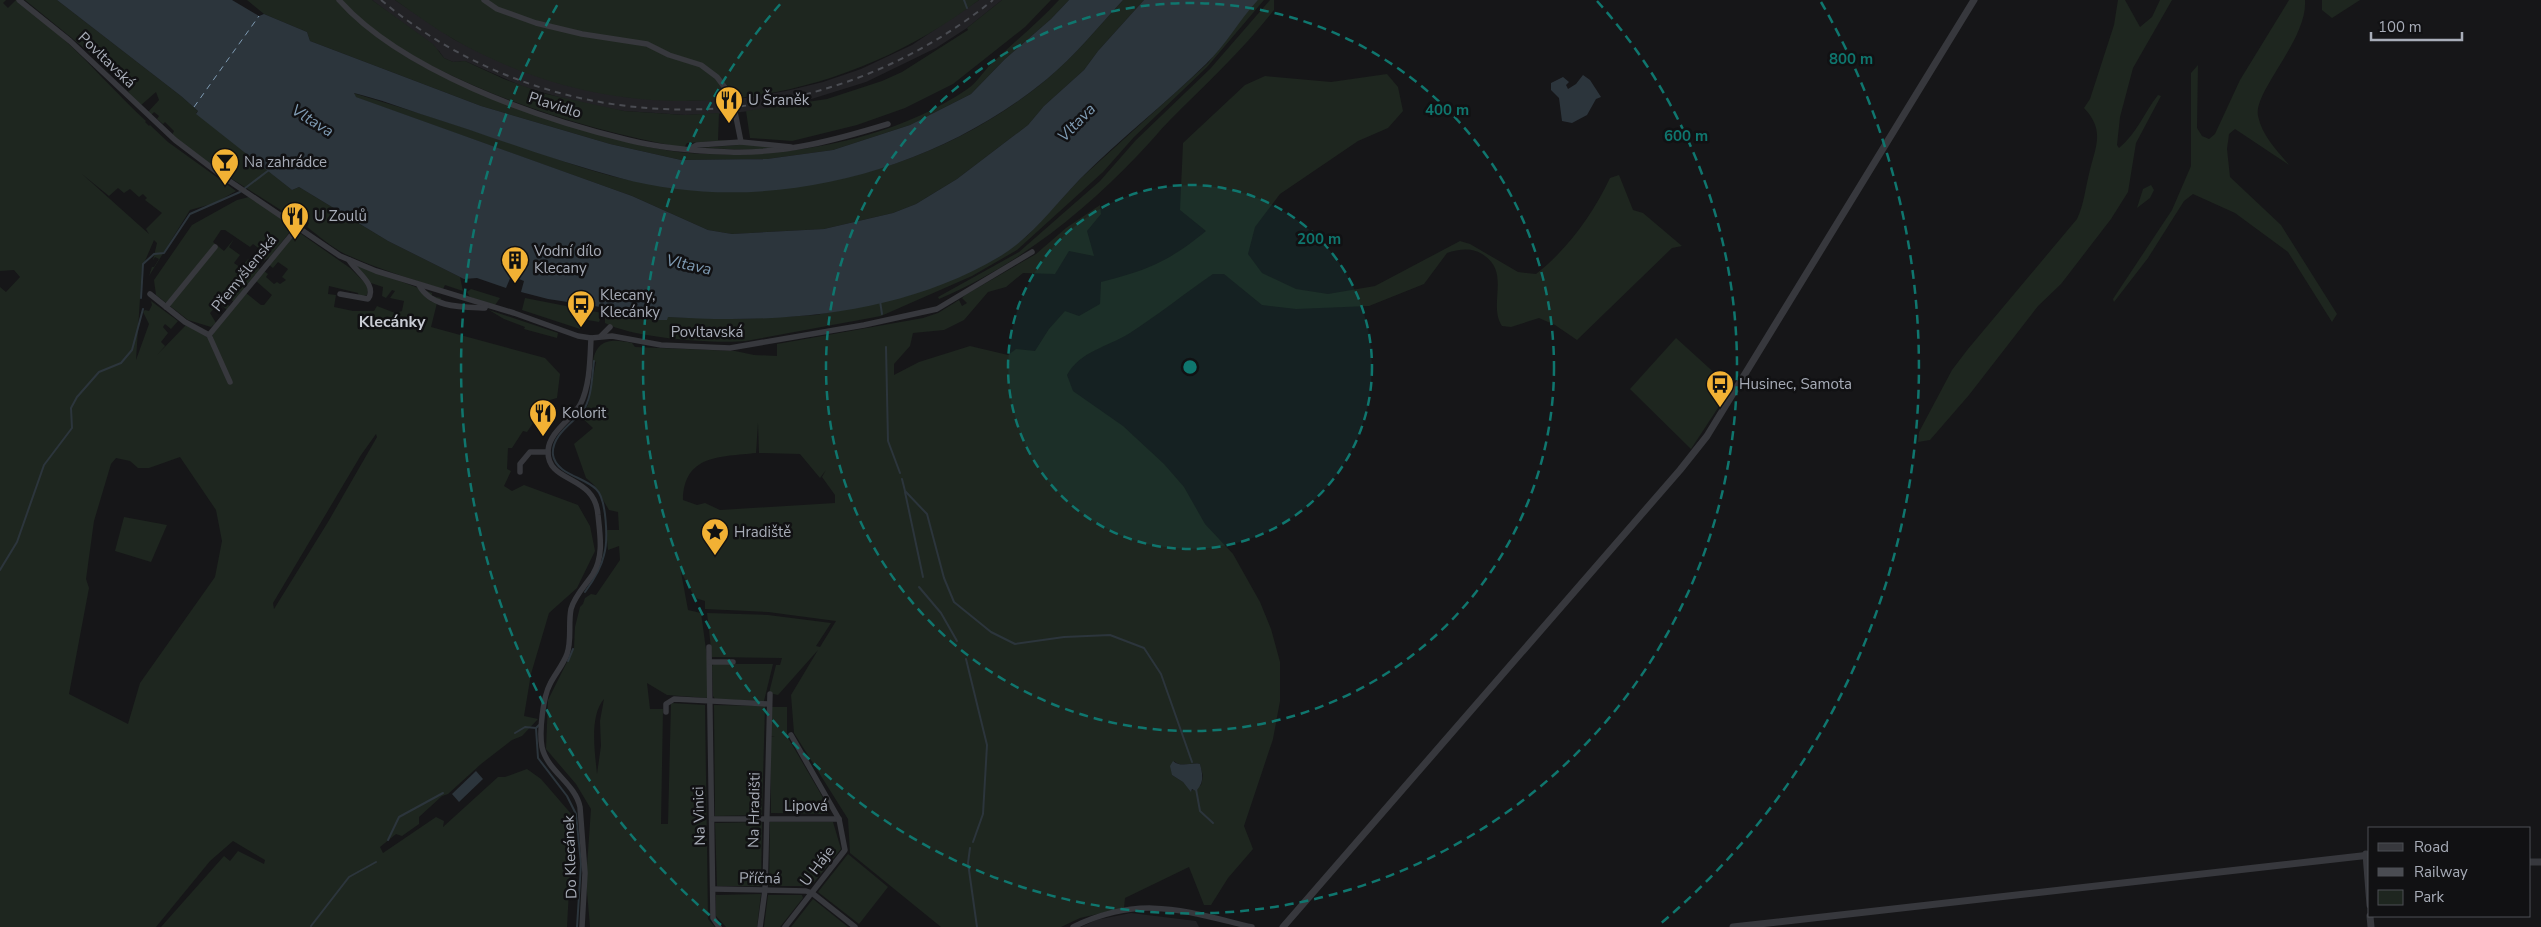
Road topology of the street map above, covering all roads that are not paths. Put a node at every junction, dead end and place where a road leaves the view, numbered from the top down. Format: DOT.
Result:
graph roads {
  1 [pos="18,0"];
  2 [pos="339,0"];
  3 [pos="484,0"];
  4 [pos="1974,0"];
  5 [pos="888,124"];
  6 [pos="741,142"];
  7 [pos="792,148"];
  8 [pos="688,149"];
  9 [pos="298,227"];
  10 [pos="215,247"];
  11 [pos="1032,252"];
  12 [pos="348,260"];
  13 [pos="419,285"];
  14 [pos="150,294"];
  15 [pos="340,294"];
  16 [pos="486,305"];
  17 [pos="166,307"];
  18 [pos="610,327"];
  19 [pos="209,335"];
  20 [pos="601,336"];
  21 [pos="591,338"];
  22 [pos="230,382"];
  23 [pos="548,452"];
  24 [pos="520,472"];
  25 [pos="709,647"];
  26 [pos="710,662"];
  27 [pos="733,662"];
  28 [pos="770,694"];
  29 [pos="711,702"];
  30 [pos="769,704"];
  31 [pos="666,712"];
  32 [pos="791,735"];
  33 [pos="713,819"];
  34 [pos="766,819"];
  35 [pos="839,819"];
  36 [pos="2368,854"];
  37 [pos="713,890"];
  38 [pos="765,890"];
  39 [pos="812,893"];
  40 [pos="582,927"];
  41 [pos="720,927"];
  42 [pos="760,927"];
  43 [pos="785,927"];
  44 [pos="855,927"];
  45 [pos="1073,927"];
  46 [pos="1252,927"];
  47 [pos="1283,927"];
  48 [pos="1733,927"];
  1 -- 9 [label="street, Povltavská"];
  2 -- 8 [label="street, Plavidlo"];
  3 -- 6 [label="street"];
  4 -- 47 [label="street"];
  5 -- 7 [label="street, Plavidlo"];
  6 -- 7 [label="street, Plavidlo"];
  6 -- 8 [label="street, Plavidlo"];
  7 -- 8 [label="street, Plavidlo"];
  9 -- 12 [label="street, Povltavská"];
  9 -- 19 [label="street, Přemyšlenská"];
  10 -- 17 [label="street"];
  11 -- 20 [label="street, Povltavská"];
  12 -- 13 [label="street, Povltavská"];
  12 -- 15 [label="street"];
  13 -- 16 [label="street, Povltavská"];
  13 -- 16 [label="street"];
  14 -- 17 [label="street"];
  16 -- 21 [label="street, Povltavská"];
  17 -- 19 [label="street"];
  18 -- 20 [label="street"];
  19 -- 22 [label="street"];
  20 -- 21 [label="street, Povltavská"];
  21 -- 23 [label="street"];
  23 -- 24 [label="street"];
  23 -- 40 [label="street, Do Klecánek"];
  25 -- 26 [label="street, Na Vinici"];
  26 -- 27 [label="street"];
  26 -- 29 [label="street, Na Vinici"];
  28 -- 30 [label="street, Na Hradišti"];
  29 -- 30 [label="street"];
  29 -- 31 [label="street"];
  29 -- 33 [label="street, Na Vinici"];
  30 -- 34 [label="street, Na Hradišti"];
  32 -- 35 [label="street, U Háje"];
  33 -- 34 [label="street, Lipová"];
  33 -- 37 [label="street, Na Vinici"];
  34 -- 35 [label="street, Lipová"];
  34 -- 38 [label="street, Na Hradišti"];
  35 -- 39 [label="street, U Háje"];
  36 -- 48 [label="street"];
  37 -- 38 [label="street, Příčná"];
  37 -- 41 [label="street, Na Vinici"];
  38 -- 39 [label="street, Příčná"];
  38 -- 42 [label="street, Na Hradišti"];
  39 -- 43 [label="street, U Háje"];
  39 -- 44 [label="street"];
  45 -- 46 [label="street"];
}
